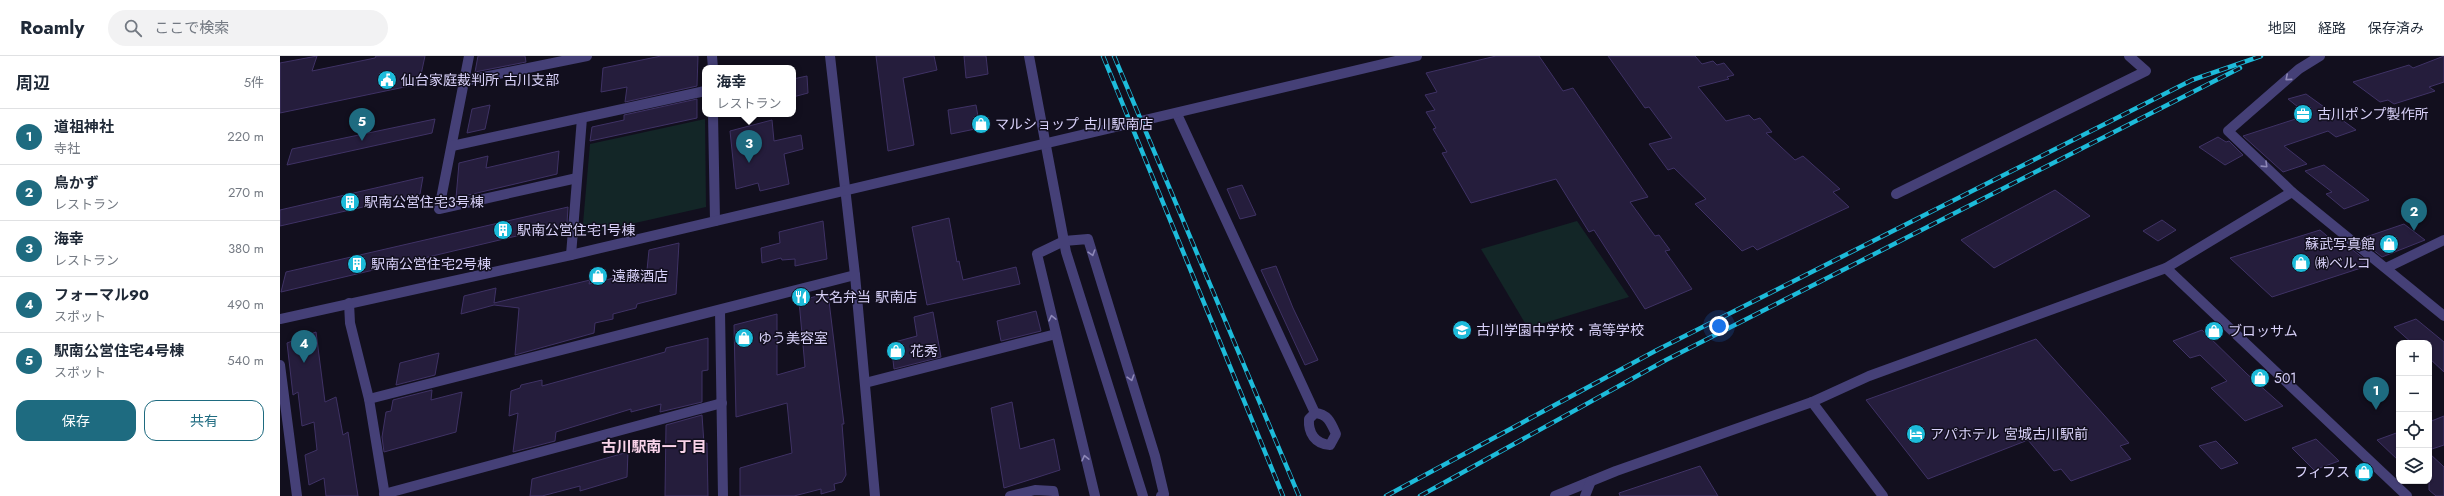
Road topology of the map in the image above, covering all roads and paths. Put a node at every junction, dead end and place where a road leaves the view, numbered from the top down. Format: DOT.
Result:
graph roads {
  1 [pos="469,56"];
  2 [pos="587,56"];
  3 [pos="830,56"];
  4 [pos="1029,56"];
  5 [pos="1417,56"];
  6 [pos="2129,56"];
  7 [pos="2320,56"];
  8 [pos="464,81"];
  9 [pos="702,92"];
  10 [pos="1177,114"];
  11 [pos="713,117"];
  12 [pos="582,118"];
  13 [pos="1047,144"];
  14 [pos="452,146"];
  15 [pos="577,178"];
  16 [pos="845,190"];
  17 [pos="2292,192"];
  18 [pos="1896,194"];
  19 [pos="715,221"];
  20 [pos="1064,240"];
  21 [pos="2444,240"];
  22 [pos="571,255"];
  23 [pos="2166,268"];
  24 [pos="2386,268"];
  25 [pos="855,275"];
  26 [pos="349,303"];
  27 [pos="720,311"];
  28 [pos="2444,316"];
  29 [pos="280,319"];
  30 [pos="1056,334"];
  31 [pos="280,365"];
  32 [pos="865,383"];
  33 [pos="369,399"];
  34 [pos="1812,402"];
  35 [pos="722,404"];
  36 [pos="1315,413"];
  37 [pos="1591,481"];
  38 [pos="385,495"];
  39 [pos="297,496"];
  40 [pos="723,496"];
  41 [pos="875,496"];
  42 [pos="1010,496"];
  43 [pos="1054,496"];
  44 [pos="1095,496"];
  45 [pos="1143,496"];
  46 [pos="1162,496"];
  47 [pos="1555,496"];
  48 [pos="1585,496"];
  49 [pos="1883,496"];
  50 [pos="2407,496"];
  1 -- 8 [label="street"];
  2 -- 8 [label="street"];
  3 -- 16 [label="street"];
  4 -- 13 [label="street"];
  5 -- 10 [label="street"];
  6 -- 18 [label="street"];
  7 -- 17 [label="street, one-way"];
  8 -- 14 [label="street"];
  9 -- 12 [label="street"];
  10 -- 13 [label="street"];
  10 -- 36 [label="street"];
  11 -- 19 [label="street"];
  12 -- 14 [label="street"];
  12 -- 15 [label="street"];
  13 -- 16 [label="street"];
  13 -- 20 [label="street"];
  14 -- 15 [label="street"];
  15 -- 22 [label="street"];
  16 -- 19 [label="street"];
  16 -- 25 [label="street"];
  17 -- 23 [label="street"];
  17 -- 24 [label="street"];
  19 -- 22 [label="street"];
  30 -- 20 [label="street, one-way"];
  20 -- 45 [label="street"];
  20 -- 46 [label="street, one-way"];
  21 -- 24 [label="street"];
  22 -- 26 [label="street"];
  23 -- 34 [label="street"];
  23 -- 50 [label="street"];
  24 -- 28 [label="street"];
  25 -- 27 [label="street"];
  25 -- 32 [label="street"];
  26 -- 29 [label="street"];
  26 -- 33 [label="street"];
  27 -- 33 [label="street"];
  27 -- 35 [label="street"];
  30 -- 32 [label="street"];
  44 -- 30 [label="street, one-way"];
  31 -- 39 [label="street"];
  32 -- 41 [label="street"];
  33 -- 38 [label="street"];
  34 -- 37 [label="street"];
  34 -- 49 [label="street"];
  35 -- 38 [label="street"];
  35 -- 40 [label="street"];
  37 -- 47 [label="street"];
  37 -- 48 [label="street"];
  42 -- 43 [label="street"];
}
